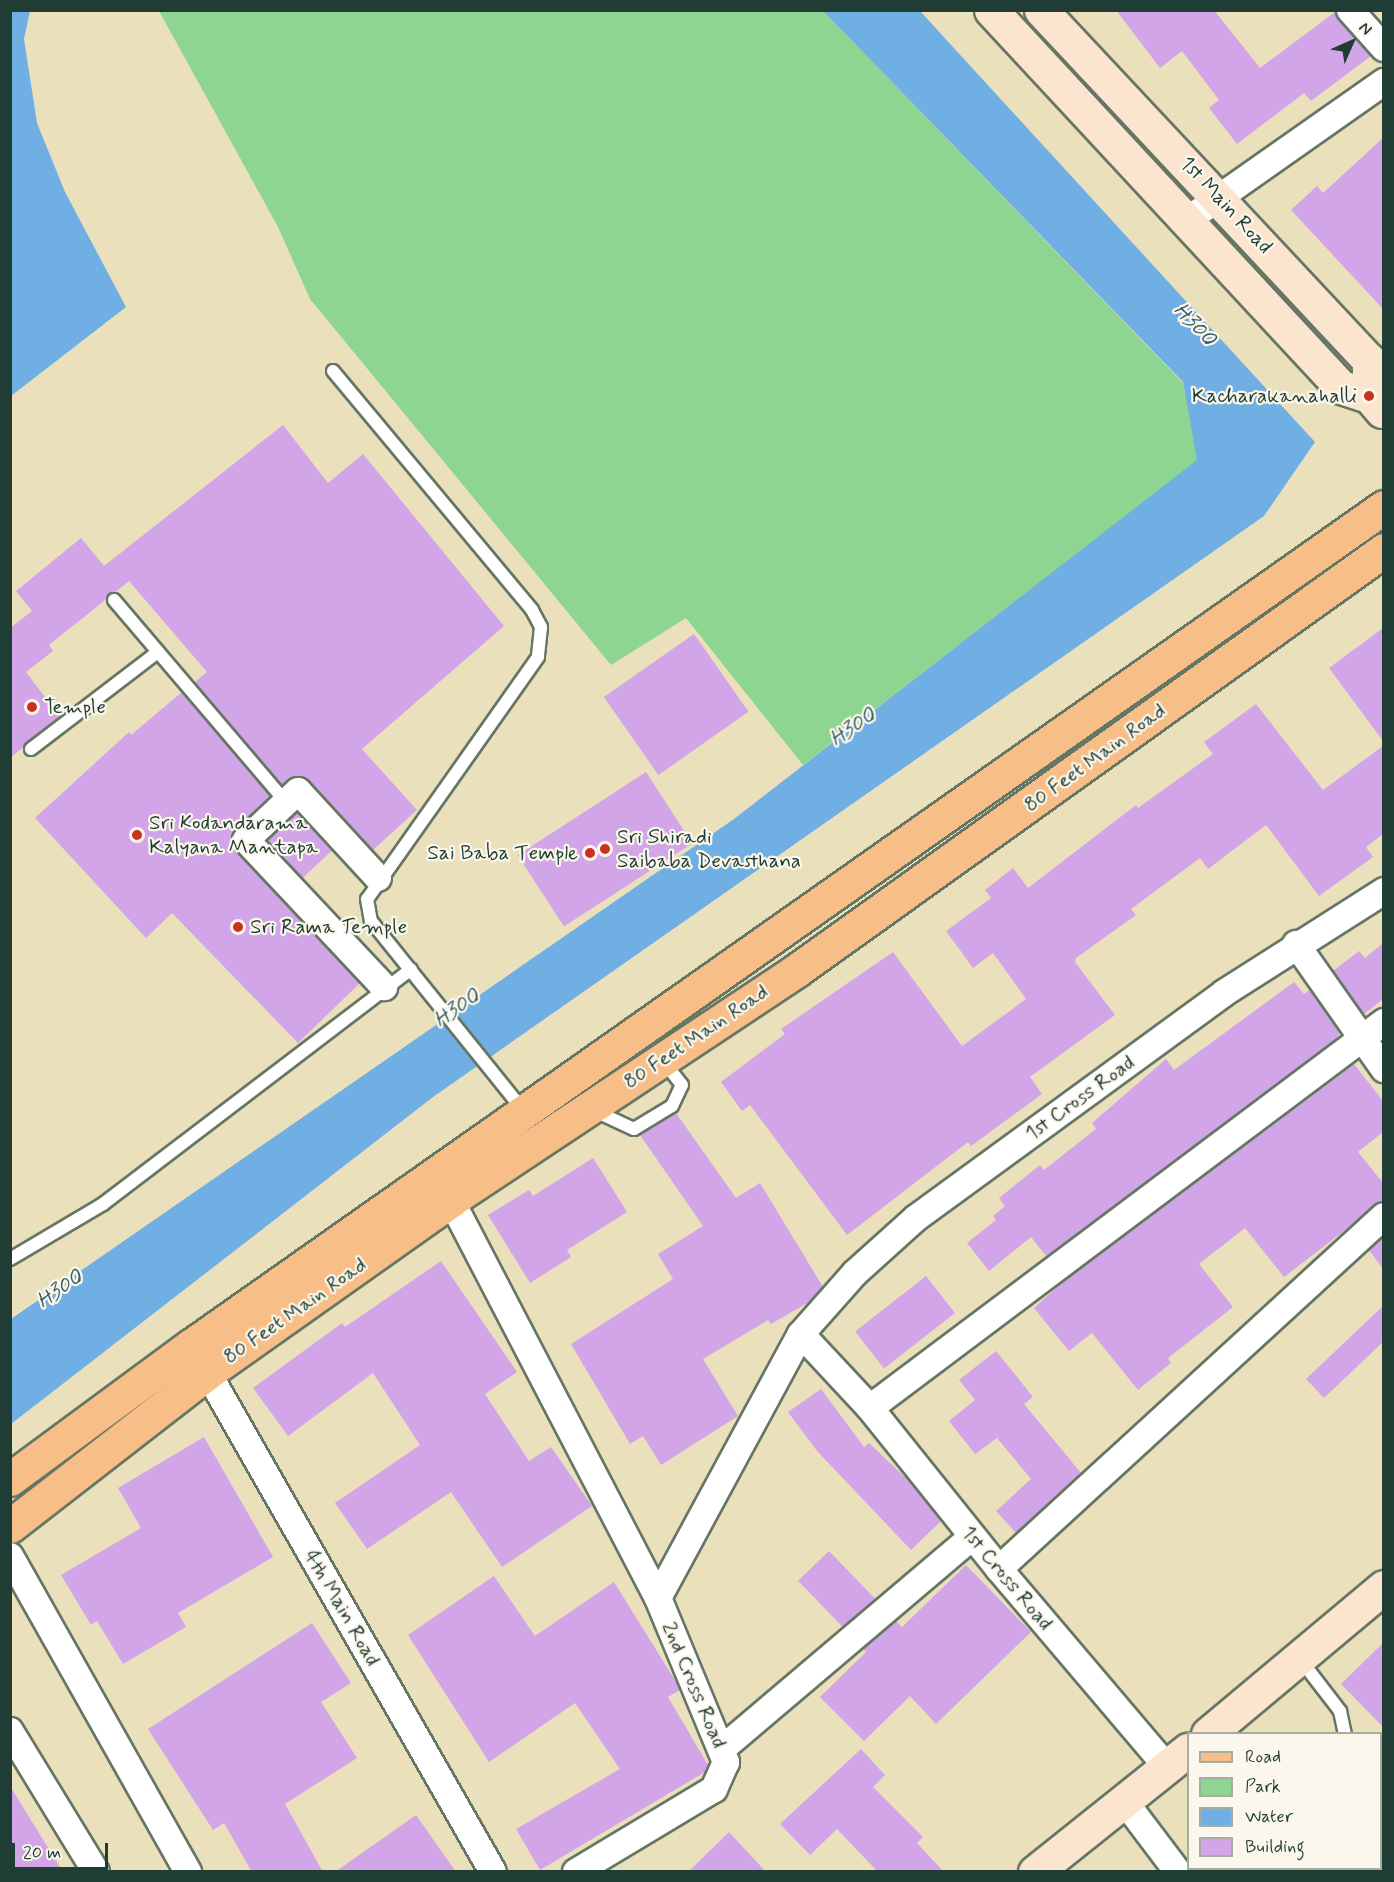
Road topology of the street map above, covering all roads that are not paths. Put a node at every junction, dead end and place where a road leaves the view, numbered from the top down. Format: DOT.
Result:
graph roads {
  1 [pos="991,10"];
  2 [pos="1041,10"];
  3 [pos="1350,10"];
  4 [pos="1383,48"];
  5 [pos="1383,82"];
  6 [pos="1219,197"];
  7 [pos="1186,221"];
  8 [pos="333,371"];
  9 [pos="1376,404"];
  10 [pos="1383,507"];
  11 [pos="1383,550"];
  12 [pos="114,600"];
  13 [pos="158,652"];
  14 [pos="32,749"];
  15 [pos="286,802"];
  16 [pos="378,878"];
  17 [pos="1383,891"];
  18 [pos="1296,944"];
  19 [pos="411,969"];
  20 [pos="384,987"];
  21 [pos="1383,1022"];
  22 [pos="1361,1039"];
  23 [pos="662,1060"];
  24 [pos="1383,1069"];
  25 [pos="589,1108"];
  26 [pos="534,1125"];
  27 [pos="444,1186"];
  28 [pos="1383,1216"];
  29 [pos="10,1259"];
  30 [pos="801,1335"];
  31 [pos="200,1359"];
  32 [pos="870,1408"];
  33 [pos="10,1479"];
  34 [pos="10,1526"];
  35 [pos="972,1537"];
  36 [pos="10,1556"];
  37 [pos="999,1569"];
  38 [pos="1383,1587"];
  39 [pos="658,1598"];
  40 [pos="1300,1659"];
  41 [pos="10,1731"];
  42 [pos="1210,1732"];
  43 [pos="1345,1732"];
  44 [pos="722,1749"];
  45 [pos="1178,1758"];
  46 [pos="1125,1802"];
  47 [pos="608,1863"];
  48 [pos="96,1872"];
  49 [pos="188,1872"];
  50 [pos="493,1872"];
  51 [pos="576,1872"];
  52 [pos="1035,1872"];
  53 [pos="1179,1872"];
  1 -- 7 [label="street"];
  2 -- 6 [label="street, 1st Main Road"];
  3 -- 4 [label="street"];
  5 -- 6 [label="street"];
  6 -- 7 [label="street"];
  6 -- 9 [label="street, 1st Main Road"];
  7 -- 9 [label="street"];
  8 -- 16 [label="lane"];
  10 -- 26 [label="main road, 80 Feet Main Road"];
  11 -- 23 [label="main road, 80 Feet Main Road"];
  12 -- 13 [label="lane"];
  13 -- 14 [label="lane"];
  13 -- 15 [label="lane"];
  15 -- 16 [label="street"];
  15 -- 20 [label="street"];
  16 -- 19 [label="lane"];
  17 -- 18 [label="street, 1st Cross Road"];
  18 -- 22 [label="street"];
  18 -- 30 [label="street, 1st Cross Road"];
  19 -- 20 [label="lane"];
  19 -- 26 [label="lane"];
  20 -- 29 [label="lane"];
  21 -- 22 [label="street"];
  22 -- 24 [label="street"];
  22 -- 32 [label="street"];
  23 -- 25 [label="main road, 80 Feet Main Road"];
  23 -- 25 [label="lane"];
  25 -- 26 [label="main road, 80 Feet Main Road"];
  26 -- 27 [label="main road, 80 Feet Main Road"];
  27 -- 31 [label="main road, 80 Feet Main Road"];
  27 -- 39 [label="street, 2nd Cross Road"];
  28 -- 37 [label="street"];
  30 -- 32 [label="street, 1st Cross Road"];
  30 -- 39 [label="street, 1st Cross Road"];
  31 -- 33 [label="main road, 80 Feet Main Road"];
  31 -- 34 [label="main road, 80 Feet Main Road"];
  31 -- 50 [label="street, 4th Main Road"];
  32 -- 35 [label="street, 1st Cross Road"];
  35 -- 37 [label="street, 1st Cross Road"];
  35 -- 44 [label="street"];
  36 -- 49 [label="street"];
  37 -- 45 [label="street, 1st Cross Road"];
  38 -- 40 [label="street"];
  39 -- 44 [label="street, 2nd Cross Road"];
  40 -- 42 [label="street"];
  40 -- 43 [label="lane"];
  41 -- 48 [label="street"];
  44 -- 47 [label="street, 2nd Cross Road"];
  45 -- 46 [label="street"];
  46 -- 52 [label="street"];
  46 -- 53 [label="street"];
  47 -- 51 [label="street, 2nd Cross Road"];
}
